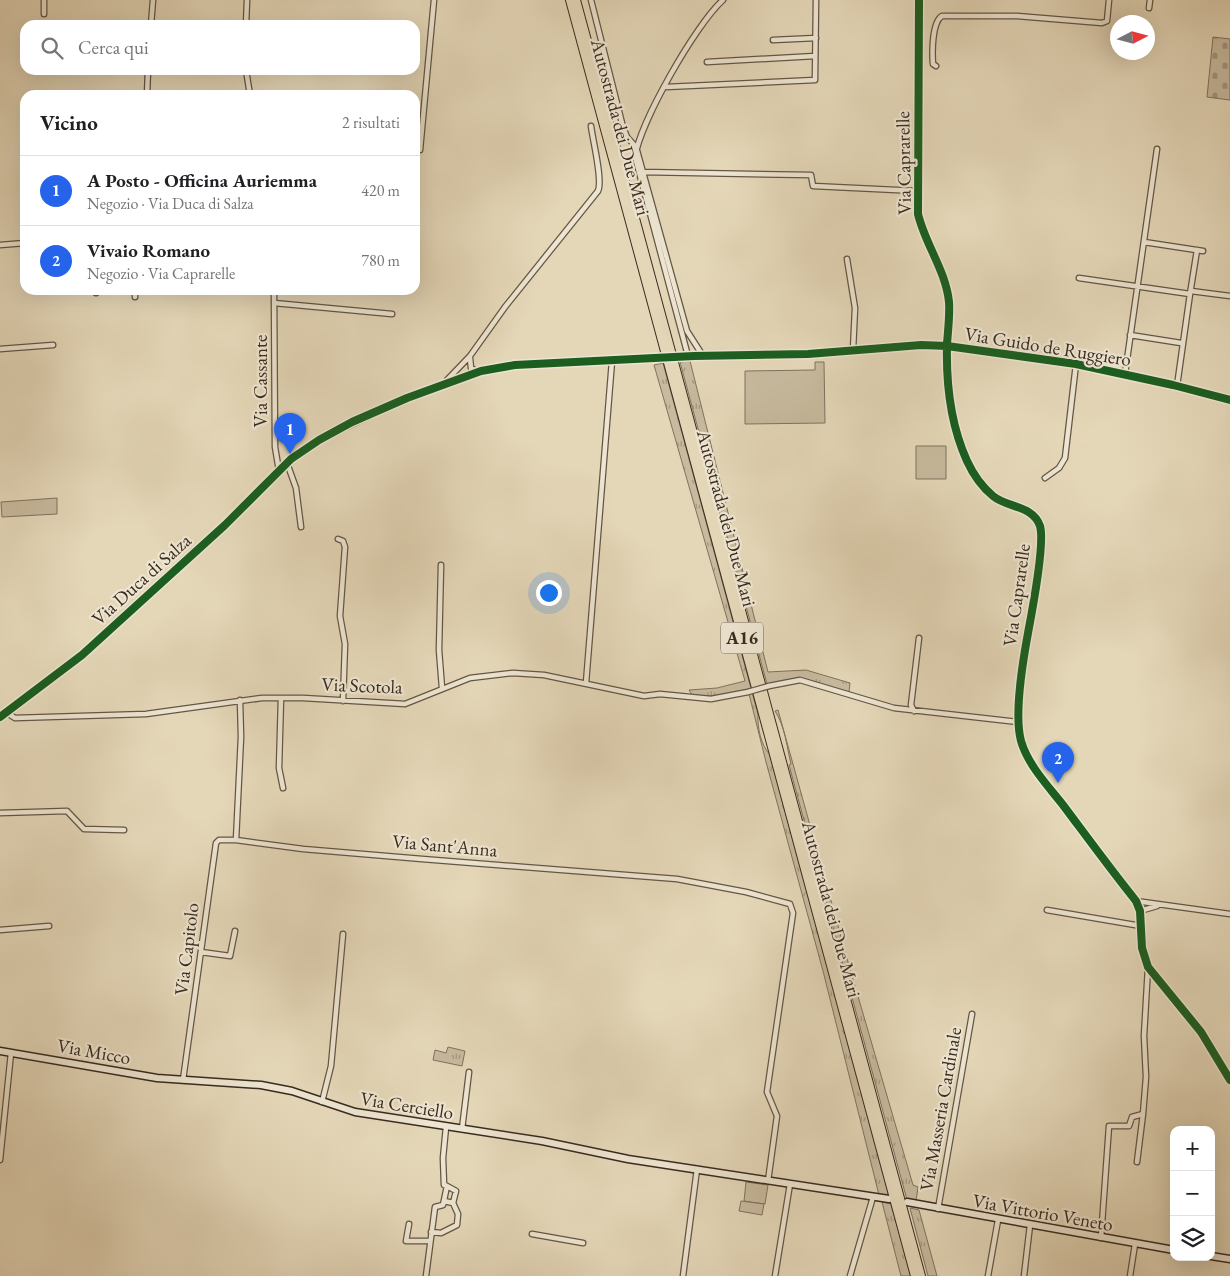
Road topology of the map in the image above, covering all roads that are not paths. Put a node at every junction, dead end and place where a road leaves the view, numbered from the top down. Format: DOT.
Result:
graph roads {
  1 [pos="44,0"];
  2 [pos="153,0"];
  3 [pos="247,0"];
  4 [pos="434,0"];
  5 [pos="570,0"];
  6 [pos="576,0"];
  7 [pos="591,0"];
  8 [pos="723,0"];
  9 [pos="816,0"];
  10 [pos="919,0"];
  11 [pos="1109,0"];
  12 [pos="1150,0"];
  13 [pos="1149,8"];
  14 [pos="44,14"];
  15 [pos="151,20"];
  16 [pos="246,20"];
  17 [pos="816,38"];
  18 [pos="773,40"];
  19 [pos="815,56"];
  20 [pos="707,62"];
  21 [pos="936,66"];
  22 [pos="148,75"];
  23 [pos="247,75"];
  24 [pos="666,86"];
  25 [pos="147,90"];
  26 [pos="249,90"];
  27 [pos="591,126"];
  28 [pos="636,147"];
  29 [pos="1157,149"];
  30 [pos="420,150"];
  31 [pos="642,172"];
  32 [pos="917,192"];
  33 [pos="1144,242"];
  34 [pos="20,243"];
  35 [pos="0,245"];
  36 [pos="1197,250"];
  37 [pos="1203,251"];
  38 [pos="847,259"];
  39 [pos="1079,278"];
  40 [pos="1137,286"];
  41 [pos="1191,292"];
  42 [pos="274,295"];
  43 [pos="1230,296"];
  44 [pos="274,304"];
  45 [pos="392,314"];
  46 [pos="1130,335"];
  47 [pos="1182,343"];
  48 [pos="53,345"];
  49 [pos="947,346"];
  50 [pos="0,349"];
  51 [pos="853,350"];
  52 [pos="470,356"];
  53 [pos="688,356"];
  54 [pos="703,356"];
  55 [pos="678,357"];
  56 [pos="661,358"];
  57 [pos="612,361"];
  58 [pos="1076,364"];
  59 [pos="478,372"];
  60 [pos="1125,374"];
  61 [pos="444,383"];
  62 [pos="1177,386"];
  63 [pos="1230,400"];
  64 [pos="287,463"];
  65 [pos="280,471"];
  66 [pos="1045,478"];
  67 [pos="301,527"];
  68 [pos="338,539"];
  69 [pos="441,565"];
  70 [pos="919,638"];
  71 [pos="586,683"];
  72 [pos="442,688"];
  73 [pos="281,698"];
  74 [pos="240,700"];
  75 [pos="343,701"];
  76 [pos="914,711"];
  77 [pos="7,713"];
  78 [pos="0,716"];
  79 [pos="1018,722"];
  80 [pos="283,788"];
  81 [pos="0,813"];
  82 [pos="124,830"];
  83 [pos="236,840"];
  84 [pos="1136,901"];
  85 [pos="1158,905"];
  86 [pos="1047,910"];
  87 [pos="1140,911"];
  88 [pos="1230,914"];
  89 [pos="49,926"];
  90 [pos="1141,926"];
  91 [pos="0,930"];
  92 [pos="235,931"];
  93 [pos="343,934"];
  94 [pos="201,952"];
  95 [pos="1148,967"];
  96 [pos="972,1014"];
  97 [pos="0,1051"];
  98 [pos="11,1053"];
  99 [pos="469,1072"];
  100 [pos="184,1080"];
  101 [pos="1230,1080"];
  102 [pos="322,1102"];
  103 [pos="1144,1114"];
  104 [pos="446,1127"];
  105 [pos="462,1129"];
  106 [pos="0,1160"];
  107 [pos="1137,1162"];
  108 [pos="698,1169"];
  109 [pos="768,1181"];
  110 [pos="790,1184"];
  111 [pos="447,1186"];
  112 [pos="873,1197"];
  113 [pos="889,1199"];
  114 [pos="444,1201"];
  115 [pos="907,1202"];
  116 [pos="453,1203"];
  117 [pos="938,1209"];
  118 [pos="998,1220"];
  119 [pos="409,1224"];
  120 [pos="1030,1225"];
  121 [pos="431,1232"];
  122 [pos="532,1234"];
  123 [pos="1101,1238"];
  124 [pos="430,1241"];
  125 [pos="583,1244"];
  126 [pos="1135,1244"];
  127 [pos="1170,1249"];
  128 [pos="1215,1257"];
  129 [pos="1230,1259"];
  130 [pos="426,1276"];
  131 [pos="683,1276"];
  132 [pos="775,1276"];
  133 [pos="850,1276"];
  134 [pos="915,1276"];
  135 [pos="921,1276"];
  136 [pos="988,1276"];
  137 [pos="1024,1276"];
  138 [pos="1130,1276"];
  1 -- 14 [label="street"];
  2 -- 15 [label="street"];
  3 -- 16 [label="street"];
  4 -- 30 [label="street"];
  5 -- 134 [label="highway, Autostrada dei Due Mari / A16"];
  6 -- 135 [label="highway, Autostrada dei Due Mari / A16"];
  7 -- 28 [label="street"];
  8 -- 24 [label="street"];
  9 -- 17 [label="street"];
  10 -- 32 [label="street, Via Caprarelle"];
  11 -- 21 [label="street"];
  12 -- 13 [label="street"];
  17 -- 18 [label="street"];
  17 -- 19 [label="street"];
  19 -- 20 [label="street"];
  19 -- 24 [label="street"];
  22 -- 25 [label="street"];
  23 -- 26 [label="street"];
  24 -- 28 [label="street"];
  27 -- 52 [label="street"];
  28 -- 31 [label="street"];
  28 -- 53 [label="street"];
  29 -- 33 [label="street"];
  31 -- 32 [label="street"];
  31 -- 54 [label="street"];
  32 -- 49 [label="street, Via Caprarelle"];
  33 -- 36 [label="street"];
  33 -- 40 [label="street"];
  34 -- 35 [label="street"];
  36 -- 37 [label="street"];
  36 -- 41 [label="street"];
  38 -- 51 [label="street"];
  39 -- 40 [label="street"];
  40 -- 41 [label="street"];
  40 -- 46 [label="street"];
  41 -- 43 [label="street"];
  41 -- 62 [label="street"];
  42 -- 44 [label="street, Via Cassante"];
  44 -- 45 [label="street"];
  44 -- 65 [label="street, Via Cassante"];
  46 -- 47 [label="street"];
  46 -- 60 [label="street"];
  48 -- 50 [label="street"];
  49 -- 51 [label="street, Via Guido de Ruggiero"];
  49 -- 58 [label="street, Via Guido de Ruggiero"];
  49 -- 79 [label="street, Via Caprarelle"];
  51 -- 54 [label="street, Via Guido de Ruggiero"];
  52 -- 59 [label="street"];
  52 -- 61 [label="street"];
  53 -- 54 [label="street, Via Guido de Ruggiero"];
  53 -- 55 [label="street, Via Guido de Ruggiero"];
  56 -- 57 [label="street"];
  57 -- 59 [label="street"];
  57 -- 71 [label="street"];
  58 -- 60 [label="street, Via Guido de Ruggiero"];
  58 -- 66 [label="street"];
  59 -- 61 [label="street"];
  60 -- 62 [label="street, Via Guido de Ruggiero"];
  61 -- 64 [label="street, Via Duca di Salza"];
  62 -- 63 [label="street, Via Guido de Ruggiero"];
  64 -- 65 [label="street, Via Duca di Salza"];
  64 -- 67 [label="street"];
  65 -- 77 [label="street, Via Duca di Salza"];
  68 -- 75 [label="street"];
  69 -- 72 [label="street"];
  70 -- 76 [label="street"];
  71 -- 72 [label="street, Via Scotola"];
  71 -- 76 [label="street, Via Scotola, bridge"];
  72 -- 75 [label="street, Via Scotola"];
  73 -- 74 [label="street, Via Scotola"];
  73 -- 75 [label="street, Via Scotola"];
  73 -- 80 [label="street"];
  74 -- 77 [label="street, Via Scotola"];
  74 -- 83 [label="street"];
  76 -- 79 [label="street, Via Scotola"];
  77 -- 78 [label="street, Via Duca di Salza"];
  79 -- 84 [label="street, Via Caprarelle"];
  81 -- 82 [label="street"];
  83 -- 94 [label="street, Via Capitolo"];
  83 -- 109 [label="street, Via Sant'Anna"];
  84 -- 85 [label="street"];
  84 -- 87 [label="street, Via Caprarelle"];
  85 -- 87 [label="street"];
  85 -- 88 [label="street"];
  86 -- 90 [label="street"];
  87 -- 90 [label="street, Via Caprarelle"];
  89 -- 91 [label="street"];
  90 -- 95 [label="street, Via Caprarelle"];
  92 -- 94 [label="street"];
  93 -- 102 [label="street"];
  94 -- 100 [label="street, Via Capitolo"];
  95 -- 101 [label="street"];
  95 -- 103 [label="street"];
  96 -- 117 [label="street, Via Masseria Cardinale"];
  97 -- 98 [label="street, Via Micco"];
  98 -- 100 [label="street, Via Micco"];
  98 -- 106 [label="street"];
  99 -- 105 [label="street"];
  100 -- 102 [label="street, Via Cerciello"];
  102 -- 104 [label="street, Via Cerciello"];
  103 -- 107 [label="street"];
  103 -- 123 [label="street"];
  104 -- 105 [label="street, Via Cerciello"];
  104 -- 111 [label="street"];
  105 -- 108 [label="street, Via Cerciello"];
  108 -- 109 [label="street"];
  108 -- 131 [label="street"];
  109 -- 110 [label="street"];
  110 -- 112 [label="street"];
  110 -- 132 [label="street"];
  111 -- 114 [label="street"];
  111 -- 116 [label="street"];
  112 -- 113 [label="street"];
  112 -- 133 [label="street"];
  114 -- 116 [label="street"];
  114 -- 121 [label="street"];
  115 -- 117 [label="street, Via Vittorio Veneto"];
  116 -- 121 [label="street"];
  117 -- 118 [label="street, Via Vittorio Veneto"];
  118 -- 120 [label="street, Via Vittorio Veneto"];
  118 -- 136 [label="street"];
  119 -- 124 [label="street"];
  120 -- 123 [label="street, Via Vittorio Veneto"];
  120 -- 137 [label="street"];
  121 -- 124 [label="street"];
  122 -- 125 [label="street"];
  123 -- 126 [label="street, Via Vittorio Veneto"];
  124 -- 130 [label="street"];
  126 -- 127 [label="street, Via Vittorio Veneto"];
  126 -- 138 [label="street"];
  128 -- 129 [label="street"];
}
